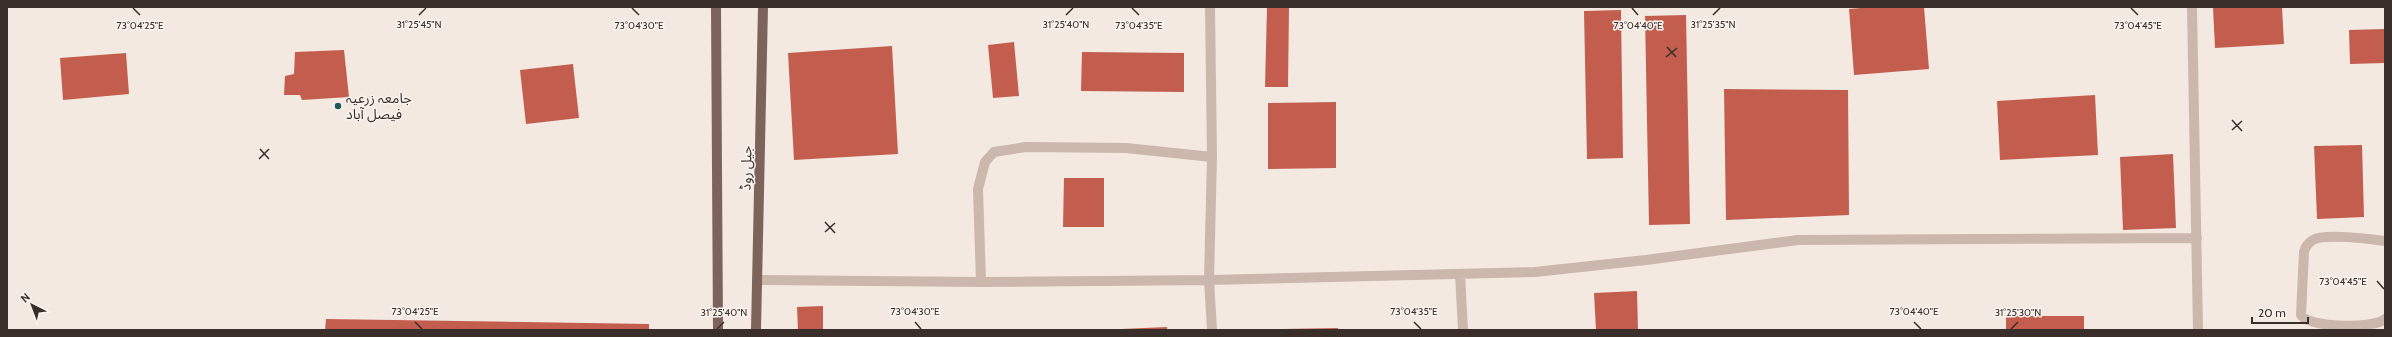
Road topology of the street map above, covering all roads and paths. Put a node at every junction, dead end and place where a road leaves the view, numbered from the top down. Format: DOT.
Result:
graph roads {
  1 [pos="716,7"];
  2 [pos="763,7"];
  3 [pos="1210,7"];
  4 [pos="2192,7"];
  5 [pos="1212,157"];
  6 [pos="2197,238"];
  7 [pos="2385,241"];
  8 [pos="1460,274"];
  9 [pos="757,280"];
  10 [pos="1209,280"];
  11 [pos="981,282"];
  12 [pos="2385,319"];
  13 [pos="2340,328"];
  14 [pos="718,330"];
  15 [pos="756,330"];
  16 [pos="1212,330"];
  17 [pos="1464,330"];
  18 [pos="2198,330"];
  1 -- 14 [label="main road, جیل روڈ"];
  2 -- 9 [label="main road, جیل روڈ"];
  3 -- 5 [label="street"];
  4 -- 6 [label="street"];
  5 -- 10 [label="street"];
  5 -- 11 [label="street"];
  6 -- 8 [label="street"];
  6 -- 18 [label="street"];
  7 -- 13 [label="street"];
  8 -- 10 [label="street"];
  8 -- 17 [label="street"];
  9 -- 11 [label="street"];
  9 -- 15 [label="main road, جیل روڈ"];
  10 -- 11 [label="street"];
  10 -- 16 [label="street"];
  12 -- 13 [label="street"];
}
